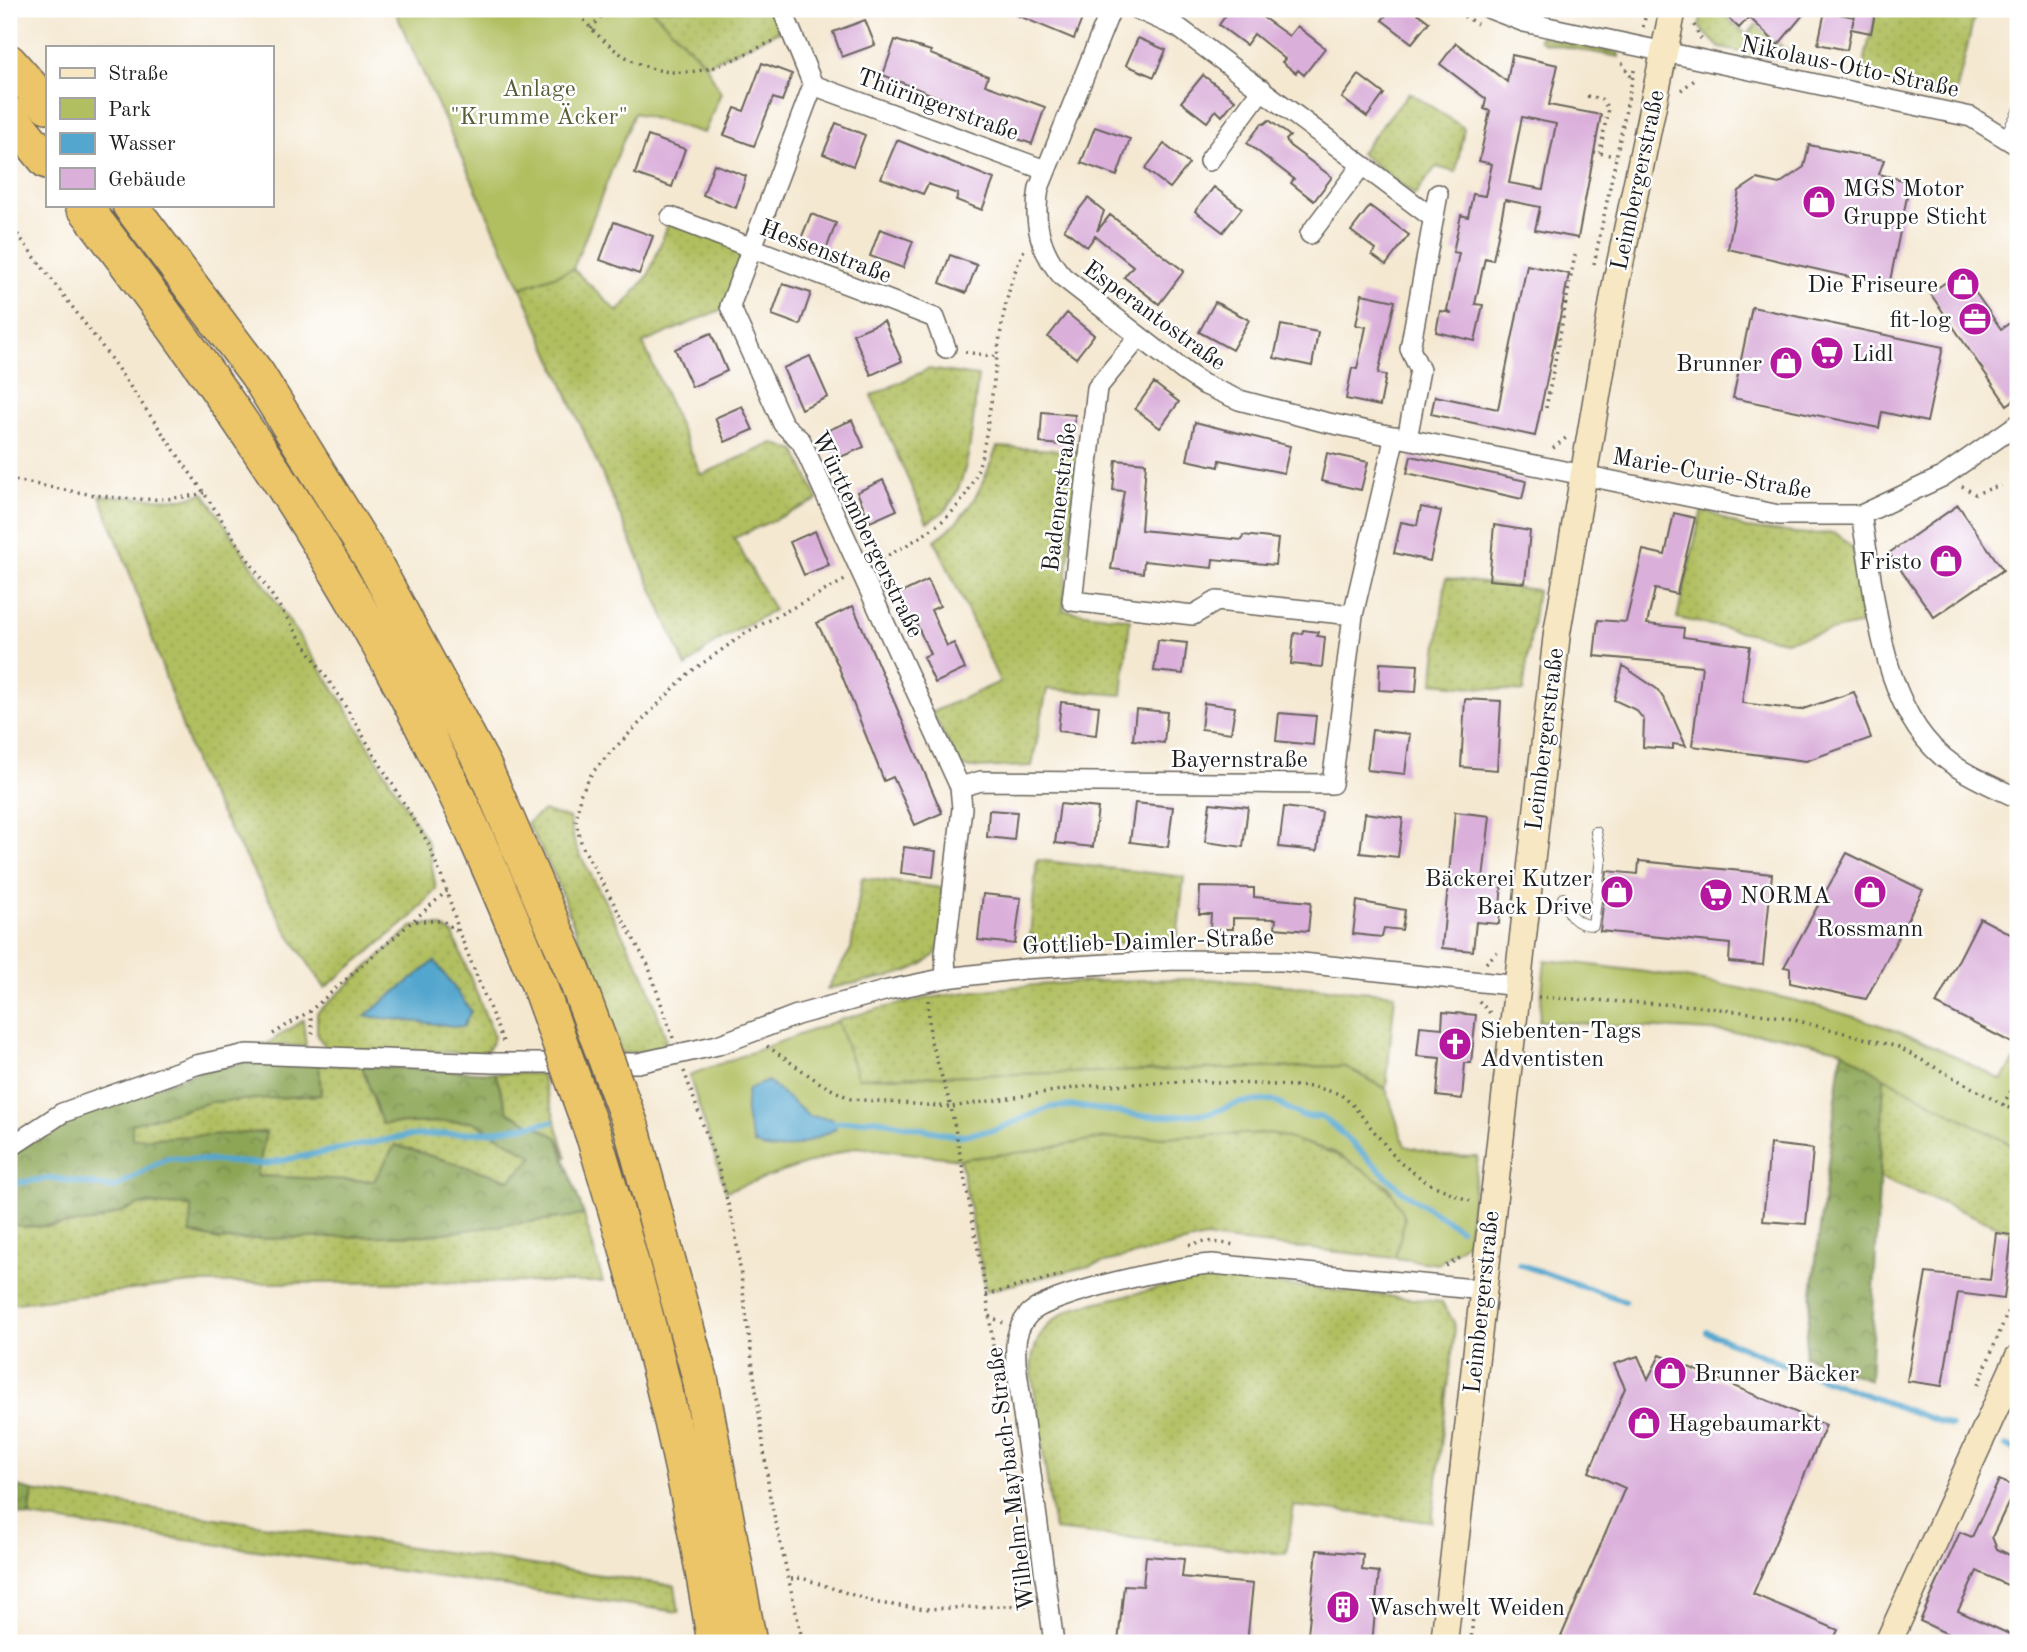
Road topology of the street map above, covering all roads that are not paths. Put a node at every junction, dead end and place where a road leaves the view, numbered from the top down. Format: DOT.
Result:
graph roads {
  1 [pos="782,9"];
  2 [pos="1111,9"];
  3 [pos="1137,9"];
  4 [pos="1490,9"];
  5 [pos="1672,9"];
  6 [pos="1664,51"];
  7 [pos="9,62"];
  8 [pos="813,85"];
  9 [pos="1262,89"];
  10 [pos="46,105"];
  11 [pos="2018,112"];
  12 [pos="9,114"];
  13 [pos="2011,141"];
  14 [pos="46,160"];
  15 [pos="1209,162"];
  16 [pos="1362,166"];
  17 [pos="1045,170"];
  18 [pos="1438,194"];
  19 [pos="84,206"];
  20 [pos="131,206"];
  21 [pos="671,217"];
  22 [pos="1433,218"];
  23 [pos="1310,234"];
  24 [pos="752,248"];
  25 [pos="1139,337"];
  26 [pos="946,348"];
  27 [pos="2018,424"];
  28 [pos="1401,438"];
  29 [pos="1582,475"];
  30 [pos="1861,515"];
  31 [pos="1353,615"];
  32 [pos="960,787"];
  33 [pos="2018,798"];
  34 [pos="1596,832"];
  35 [pos="1563,898"];
  36 [pos="942,987"];
  37 [pos="1518,989"];
  38 [pos="9,1149"];
  39 [pos="1483,1290"];
  40 [pos="2018,1358"];
  41 [pos="715,1643"];
  42 [pos="749,1643"];
  43 [pos="1054,1643"];
  44 [pos="1444,1643"];
  45 [pos="1888,1643"];
  1 -- 8 [label="street"];
  2 -- 17 [label="street, Esperantostraße"];
  3 -- 9 [label="street"];
  4 -- 6 [label="street, Nikolaus-Otto-Straße"];
  5 -- 6 [label="street, Leimbergerstraße"];
  6 -- 13 [label="street, Nikolaus-Otto-Straße"];
  6 -- 29 [label="street, Leimbergerstraße"];
  7 -- 10 [label="highway"];
  8 -- 17 [label="street, Thüringerstraße"];
  8 -- 24 [label="street, Württembergerstraße"];
  9 -- 15 [label="street"];
  9 -- 16 [label="street"];
  11 -- 13 [label="lane"];
  12 -- 14 [label="highway"];
  16 -- 22 [label="street"];
  16 -- 23 [label="street"];
  17 -- 25 [label="street, Esperantostraße"];
  18 -- 22 [label="street, Bayernstraße"];
  19 -- 41 [label="highway, bridge"];
  20 -- 42 [label="highway, bridge"];
  21 -- 24 [label="street, Hessenstraße"];
  22 -- 28 [label="street, Bayernstraße"];
  24 -- 26 [label="street, Hessenstraße"];
  24 -- 32 [label="street, Württembergerstraße"];
  25 -- 28 [label="street, Esperantostraße"];
  25 -- 31 [label="street, Badenerstraße"];
  27 -- 30 [label="street, Marie-Curie-Straße"];
  28 -- 29 [label="street, Esperantostraße"];
  28 -- 31 [label="street, Bayernstraße"];
  29 -- 30 [label="street, Marie-Curie-Straße"];
  29 -- 37 [label="street, Leimbergerstraße"];
  30 -- 33 [label="street"];
  31 -- 32 [label="street, Bayernstraße"];
  32 -- 36 [label="street, Württembergerstraße"];
  34 -- 35 [label="lane"];
  36 -- 37 [label="street, Gottlieb-Daimler-Straße"];
  36 -- 38 [label="street, Gottlieb-Daimler-Straße"];
  37 -- 39 [label="street, Leimbergerstraße"];
  39 -- 43 [label="street, Wilhelm-Maybach-Straße"];
  39 -- 44 [label="street, Leimbergerstraße"];
  40 -- 45 [label="street"];
}
